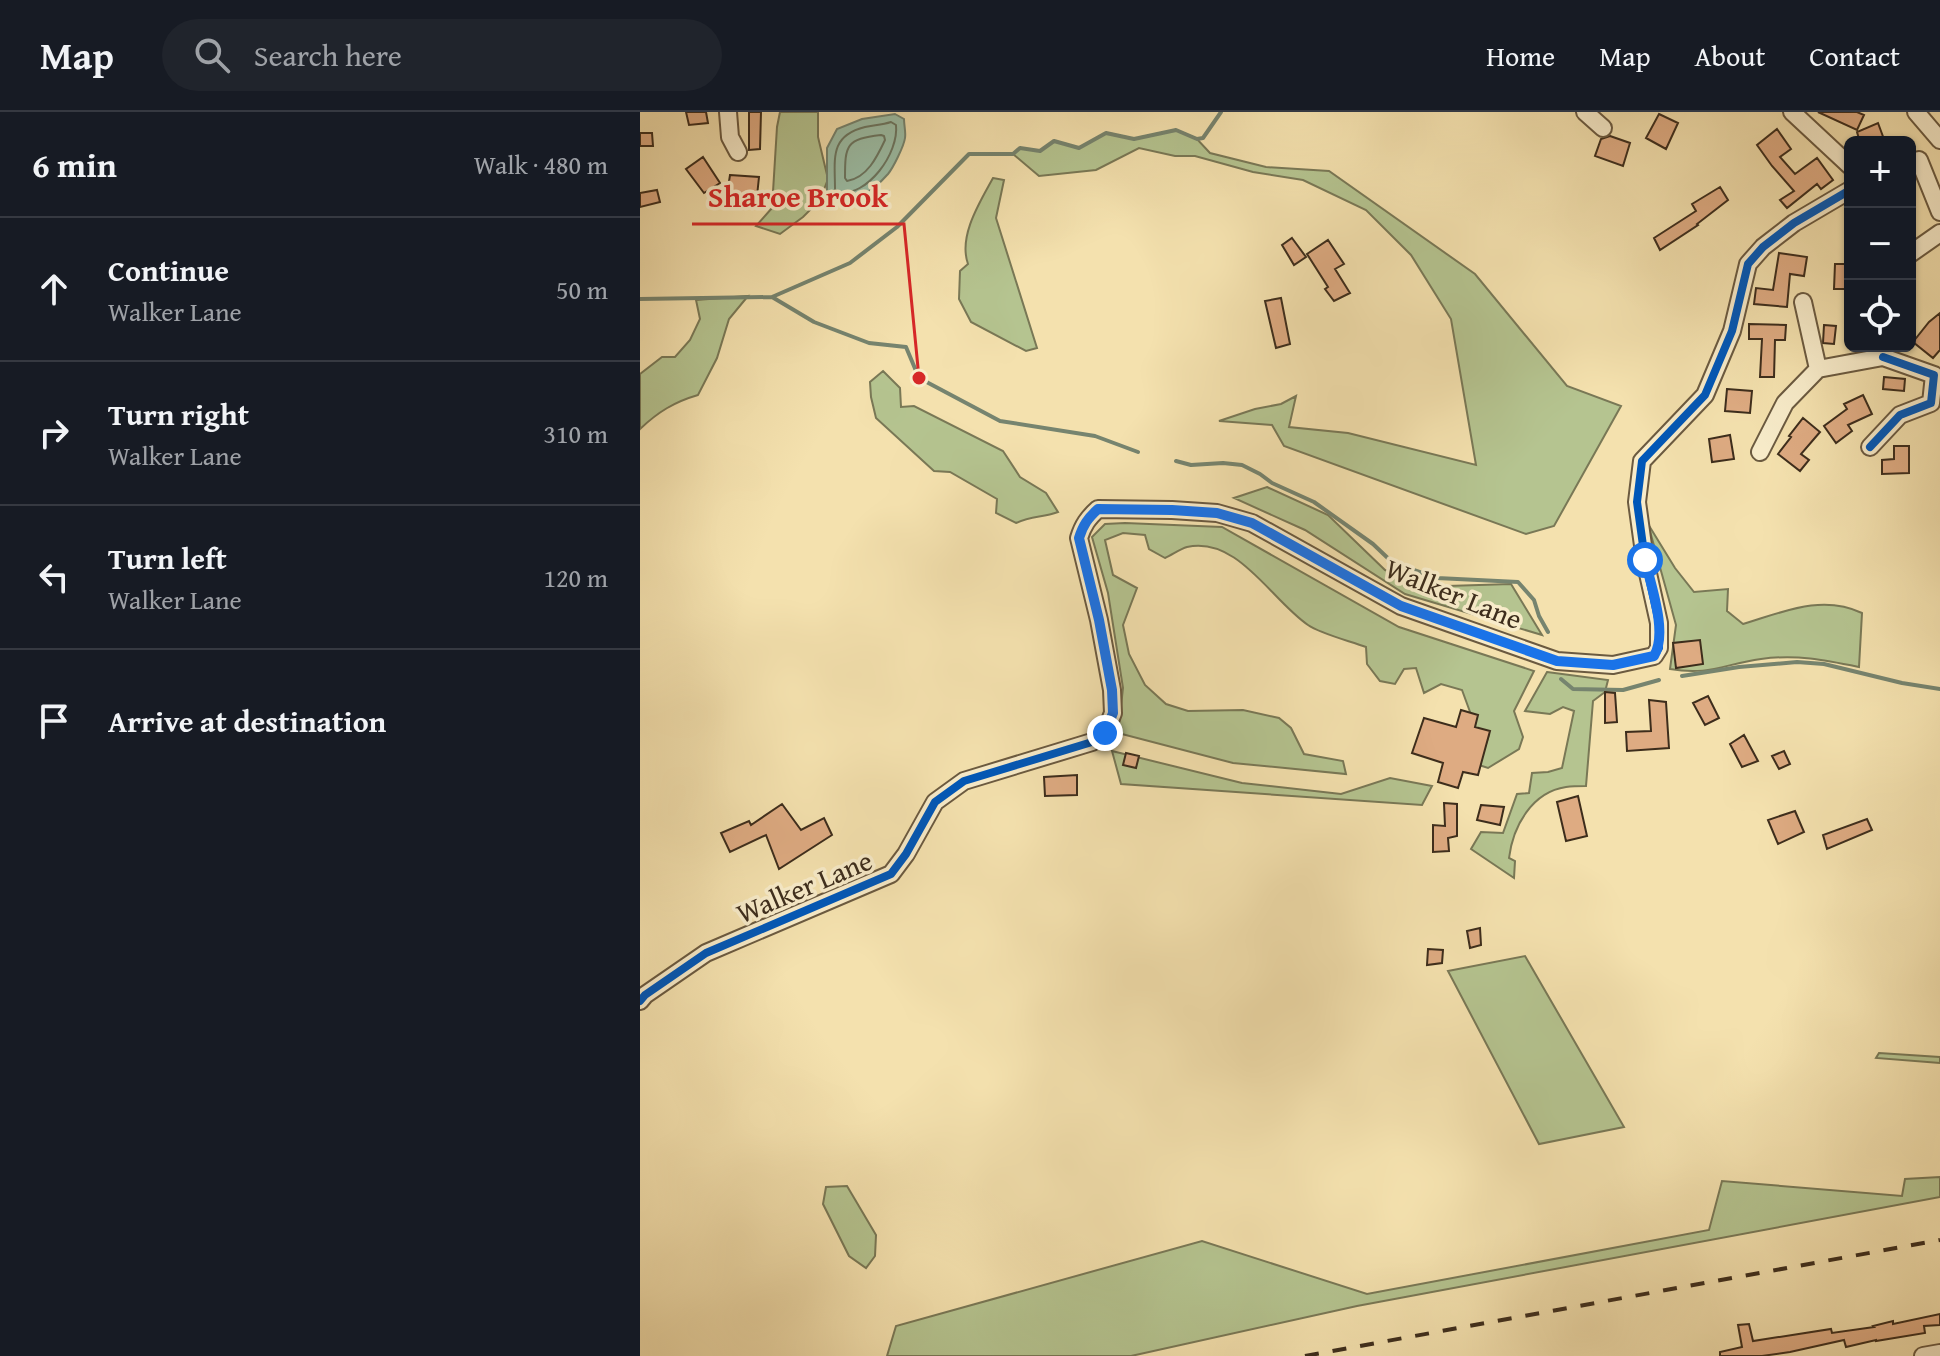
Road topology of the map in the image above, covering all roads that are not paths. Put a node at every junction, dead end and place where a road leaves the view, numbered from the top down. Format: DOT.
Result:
graph roads {
  1 [pos="728,112"];
  2 [pos="1585,112"];
  3 [pos="1792,112"];
  4 [pos="1916,112"];
  5 [pos="1603,128"];
  6 [pos="1940,140"];
  7 [pos="1940,148"];
  8 [pos="738,152"];
  9 [pos="1844,160"];
  10 [pos="1916,161"];
  11 [pos="1916,166"];
  12 [pos="1844,194"];
  13 [pos="1940,212"];
  14 [pos="1940,233"];
  15 [pos="1916,250"];
  16 [pos="1803,302"];
  17 [pos="1879,352"];
  18 [pos="1885,352"];
  19 [pos="1818,369"];
  20 [pos="1937,374"];
  21 [pos="1935,404"];
  22 [pos="1870,447"];
  23 [pos="1760,452"];
  24 [pos="640,1001"];
  25 [pos="1940,1353"];
  26 [pos="1923,1356"];
  1 -- 8 [label="street"];
  2 -- 5 [label="street"];
  3 -- 9 [label="street"];
  4 -- 6 [label="street"];
  7 -- 10 [label="street"];
  11 -- 13 [label="street"];
  12 -- 24 [label="street, Walker Lane"];
  14 -- 15 [label="street"];
  16 -- 19 [label="street"];
  17 -- 19 [label="street"];
  18 -- 20 [label="street"];
  19 -- 23 [label="street"];
  20 -- 21 [label="street"];
  21 -- 22 [label="street"];
  25 -- 26 [label="street"];
}
